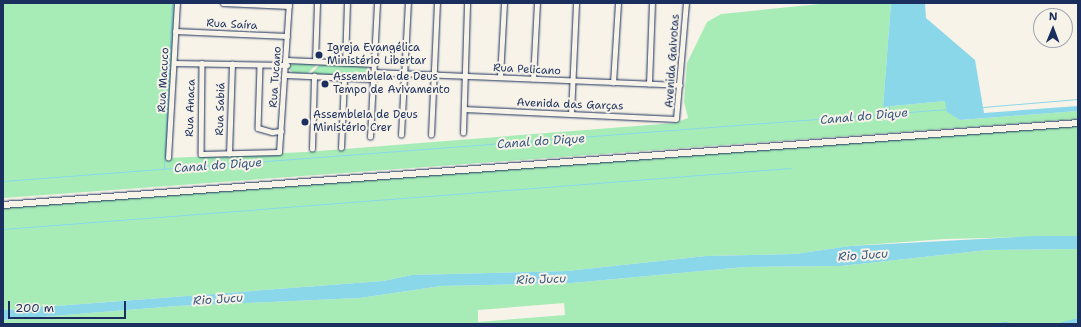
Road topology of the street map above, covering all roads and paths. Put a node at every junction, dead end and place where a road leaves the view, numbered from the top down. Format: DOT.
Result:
graph roads {
  1 [pos="177,3"];
  2 [pos="223,3"];
  3 [pos="317,3"];
  4 [pos="347,3"];
  5 [pos="377,3"];
  6 [pos="408,3"];
  7 [pos="437,3"];
  8 [pos="467,3"];
  9 [pos="504,3"];
  10 [pos="537,3"];
  11 [pos="576,3"];
  12 [pos="618,3"];
  13 [pos="652,3"];
  14 [pos="686,3"];
  15 [pos="289,5"];
  16 [pos="175,31"];
  17 [pos="287,36"];
  18 [pos="287,60"];
  19 [pos="315,61"];
  20 [pos="174,63"];
  21 [pos="345,63"];
  22 [pos="202,64"];
  23 [pos="232,64"];
  24 [pos="374,64"];
  25 [pos="260,65"];
  26 [pos="287,65"];
  27 [pos="373,72"];
  28 [pos="404,74"];
  29 [pos="286,75"];
  30 [pos="433,75"];
  31 [pos="314,76"];
  32 [pos="465,76"];
  33 [pos="500,77"];
  34 [pos="344,78"];
  35 [pos="373,79"];
  36 [pos="533,79"];
  37 [pos="573,81"];
  38 [pos="613,83"];
  39 [pos="649,84"];
  40 [pos="680,86"];
  41 [pos="464,109"];
  42 [pos="571,114"];
  43 [pos="676,119"];
  44 [pos="1078,123"];
  45 [pos="281,131"];
  46 [pos="463,133"];
  47 [pos="401,135"];
  48 [pos="431,135"];
  49 [pos="370,137"];
  50 [pos="312,148"];
  51 [pos="341,148"];
  52 [pos="229,154"];
  53 [pos="168,158"];
  54 [pos="3,205"];
  1 -- 16 [label="street, Rua Macuco"];
  2 -- 15 [label="street"];
  3 -- 19 [label="street"];
  4 -- 21 [label="street"];
  5 -- 24 [label="street"];
  6 -- 28 [label="street"];
  7 -- 30 [label="street"];
  8 -- 32 [label="street"];
  9 -- 33 [label="street"];
  10 -- 36 [label="street"];
  11 -- 37 [label="street"];
  12 -- 38 [label="street"];
  13 -- 39 [label="street"];
  14 -- 40 [label="street, Avenida Gaivotas"];
  15 -- 17 [label="street, Rua Tucano"];
  16 -- 17 [label="street, Rua Saíra"];
  16 -- 20 [label="street, Rua Macuco"];
  17 -- 18 [label="street, Rua Tucano"];
  18 -- 19 [label="street"];
  18 -- 26 [label="street, Rua Tucano"];
  19 -- 21 [label="street"];
  20 -- 22 [label="street"];
  20 -- 53 [label="street, Rua Macuco"];
  21 -- 24 [label="street"];
  22 -- 23 [label="street"];
  22 -- 52 [label="street, Rua Anaca"];
  23 -- 25 [label="street"];
  23 -- 52 [label="street, Rua Sabiá"];
  24 -- 27 [label="street"];
  25 -- 26 [label="street"];
  25 -- 45 [label="street"];
  26 -- 29 [label="street, Rua Tucano"];
  27 -- 28 [label="street, Rua Pelicano"];
  27 -- 35 [label="street"];
  28 -- 30 [label="street, Rua Pelicano"];
  28 -- 47 [label="street"];
  29 -- 31 [label="street"];
  29 -- 45 [label="street, Rua Tucano"];
  30 -- 32 [label="street, Rua Pelicano"];
  30 -- 48 [label="street"];
  31 -- 34 [label="street"];
  31 -- 50 [label="street"];
  32 -- 33 [label="street, Rua Pelicano"];
  32 -- 41 [label="street"];
  33 -- 36 [label="street, Rua Pelicano"];
  34 -- 35 [label="street"];
  34 -- 51 [label="street"];
  35 -- 49 [label="street"];
  36 -- 37 [label="street, Rua Pelicano"];
  37 -- 38 [label="street, Rua Pelicano"];
  37 -- 42 [label="street"];
  38 -- 39 [label="street, Rua Pelicano"];
  39 -- 40 [label="street, Rua Pelicano"];
  40 -- 43 [label="street, Avenida Gaivotas"];
  41 -- 42 [label="street, Avenida das Garças"];
  41 -- 46 [label="street"];
  42 -- 43 [label="street, Avenida das Garças"];
  44 -- 54 [label="main road"];
  45 -- 52 [label="street, Rua Tucano"];
}
